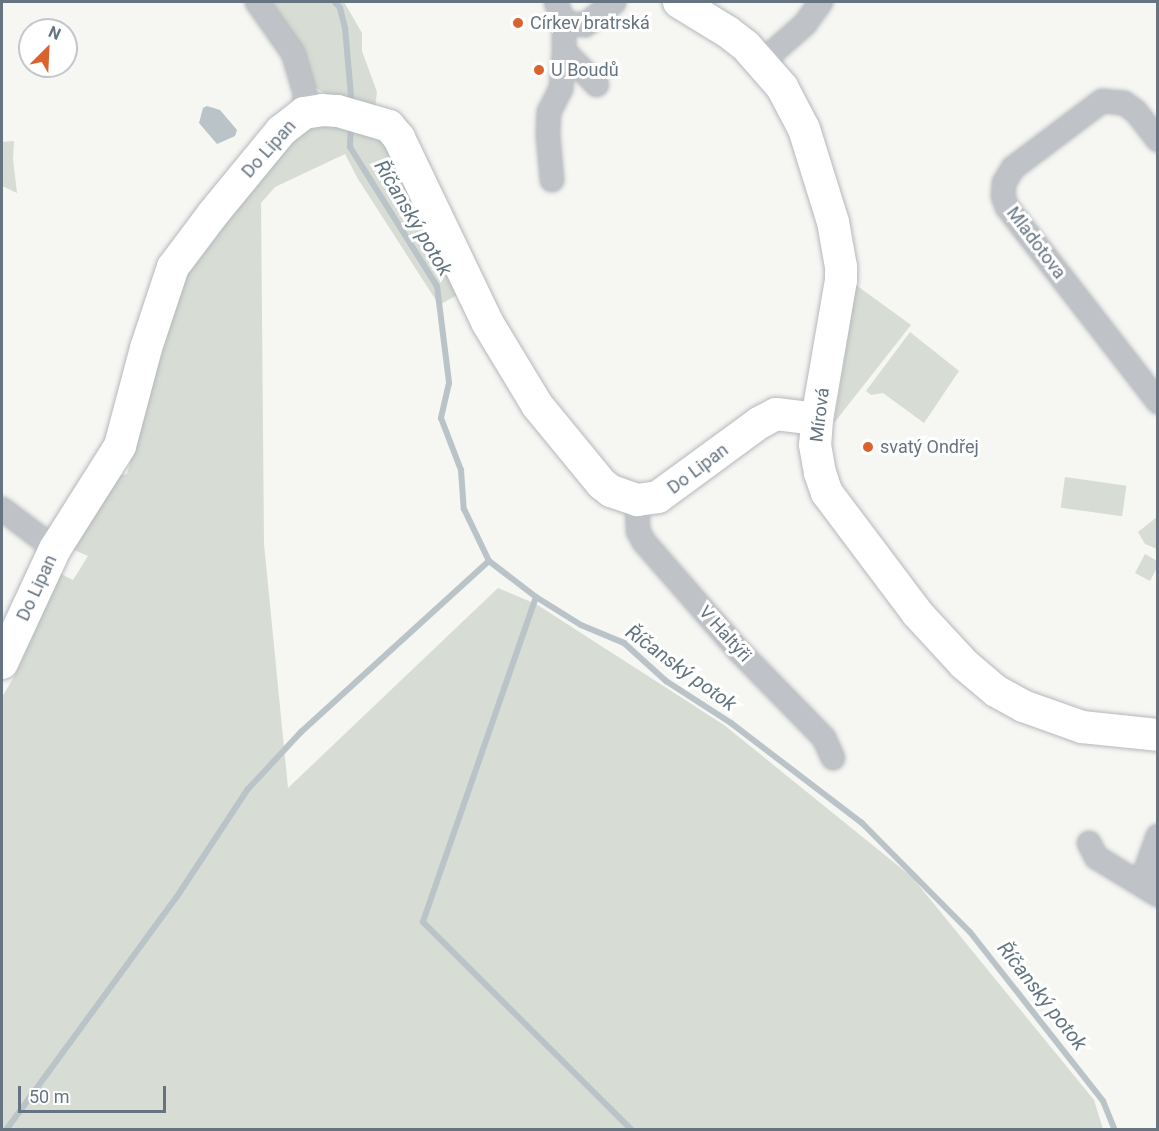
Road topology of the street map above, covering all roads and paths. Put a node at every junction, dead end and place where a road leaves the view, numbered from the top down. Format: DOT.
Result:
graph roads {
  1 [pos="257,2"];
  2 [pos="556,2"];
  3 [pos="614,2"];
  4 [pos="679,2"];
  5 [pos="821,2"];
  6 [pos="564,23"];
  7 [pos="564,51"];
  8 [pos="762,62"];
  9 [pos="597,85"];
  10 [pos="304,113"];
  11 [pos="1158,140"];
  12 [pos="552,180"];
  13 [pos="1158,402"];
  14 [pos="817,419"];
  15 [pos="637,500"];
  16 [pos="2,509"];
  17 [pos="55,549"];
  18 [pos="2,663"];
  19 [pos="1158,735"];
  20 [pos="833,758"];
  21 [pos="1158,836"];
  22 [pos="1089,843"];
  23 [pos="1149,889"];
  1 -- 10 [label="street"];
  2 -- 6 [label="street"];
  3 -- 6 [label="street"];
  4 -- 8 [label="street, Mírová"];
  5 -- 8 [label="street"];
  6 -- 7 [label="street"];
  7 -- 9 [label="street"];
  7 -- 12 [label="street"];
  8 -- 14 [label="street, Mírová"];
  10 -- 15 [label="street, Do Lipan"];
  10 -- 17 [label="street, Do Lipan"];
  11 -- 13 [label="street, Mladotova"];
  14 -- 15 [label="street, Do Lipan"];
  14 -- 19 [label="street, Mírová"];
  15 -- 20 [label="street, V Haltýři"];
  16 -- 17 [label="street"];
  17 -- 18 [label="street, Do Lipan"];
  21 -- 23 [label="street"];
  22 -- 23 [label="street"];
}
